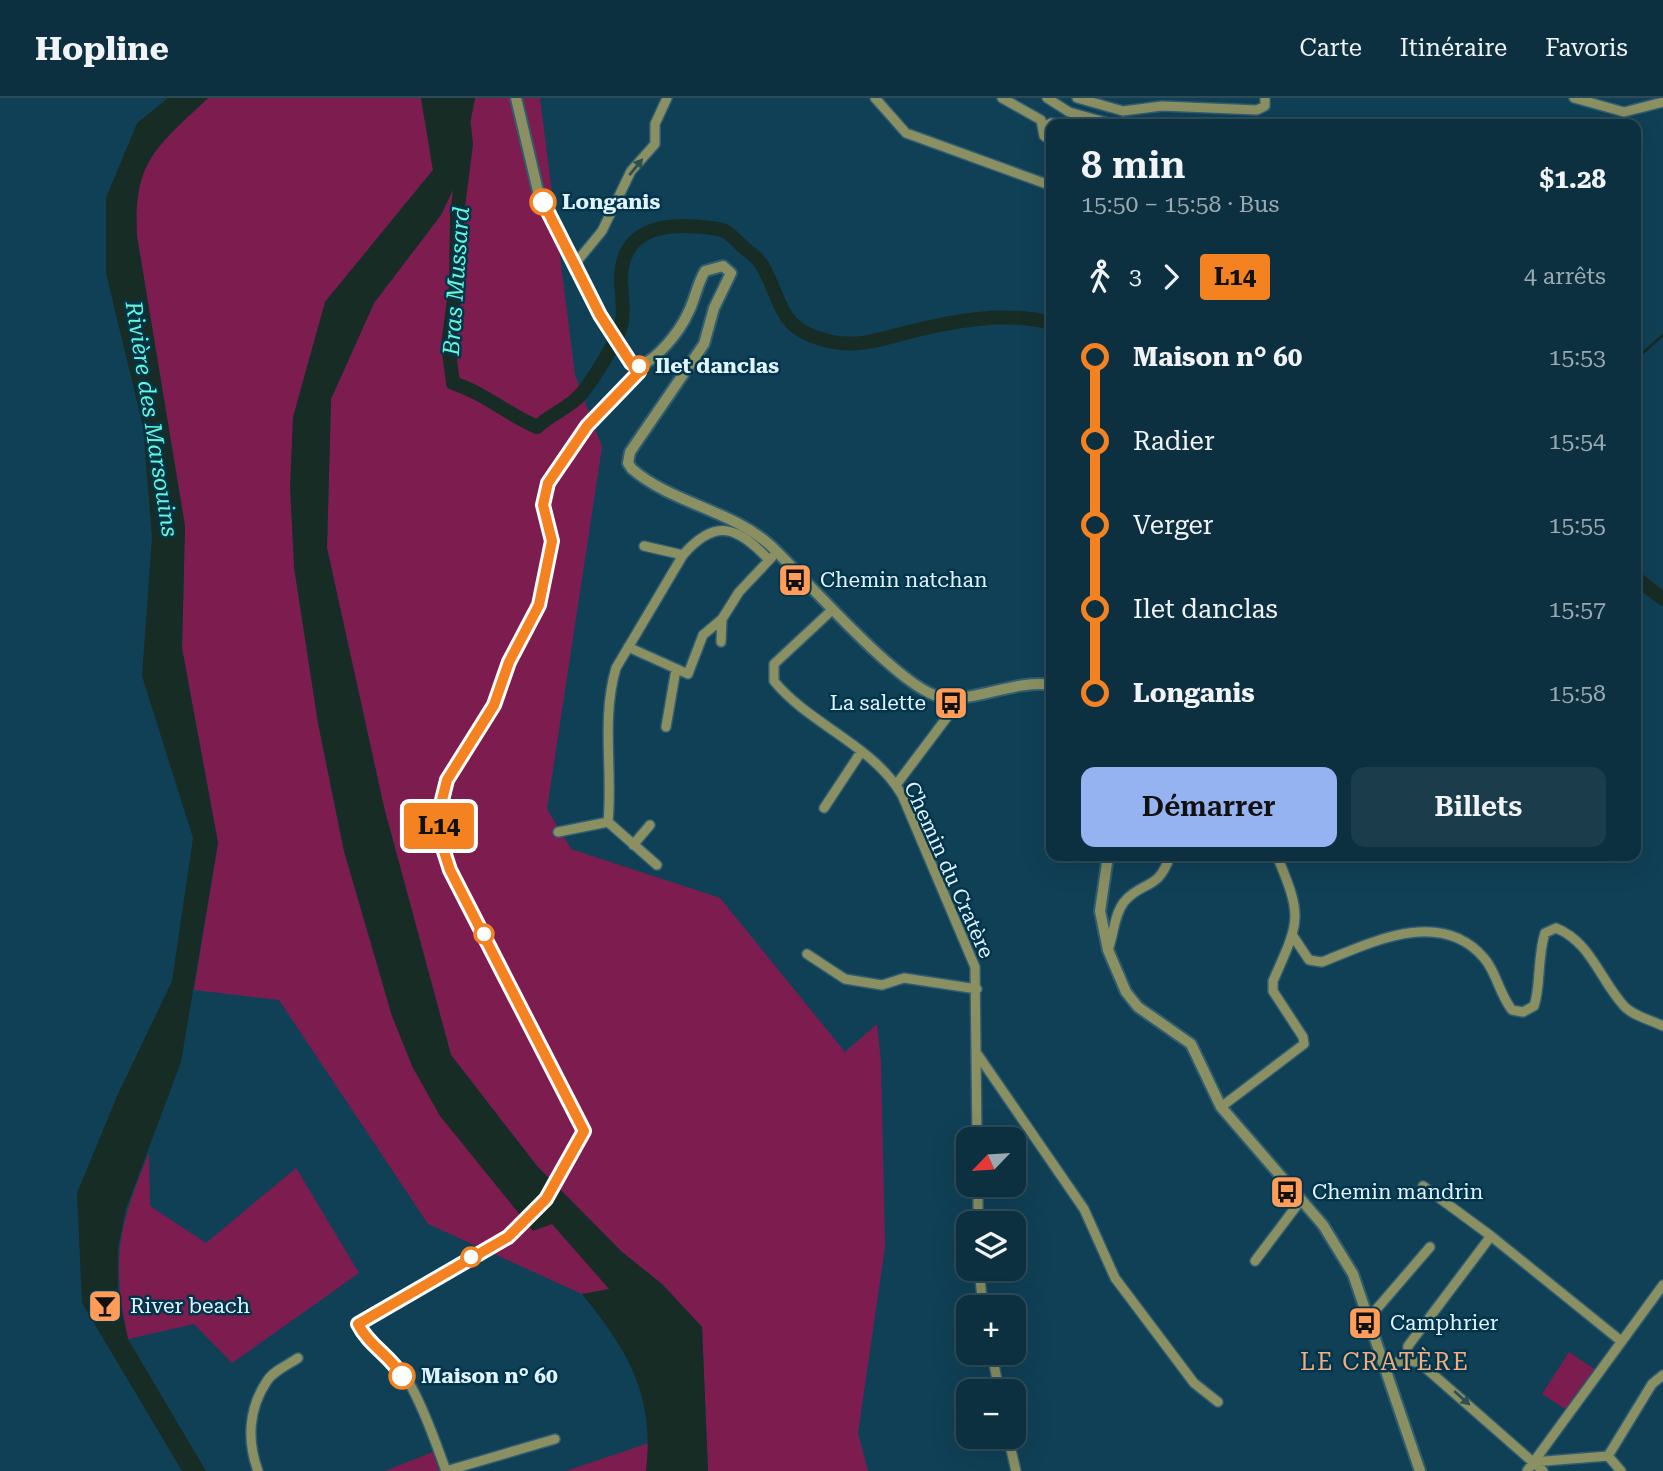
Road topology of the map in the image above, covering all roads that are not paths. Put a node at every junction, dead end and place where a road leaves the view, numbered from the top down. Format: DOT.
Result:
graph roads {
  1 [pos="516,98"];
  2 [pos="667,98"];
  3 [pos="875,98"];
  4 [pos="1002,98"];
  5 [pos="1047,98"];
  6 [pos="1077,98"];
  7 [pos="1265,98"];
  8 [pos="1574,98"];
  9 [pos="1663,102"];
  10 [pos="1094,119"];
  11 [pos="1045,126"];
  12 [pos="1046,137"];
  13 [pos="1046,184"];
  14 [pos="574,265"];
  15 [pos="639,366"];
  16 [pos="645,546"];
  17 [pos="683,555"];
  18 [pos="773,556"];
  19 [pos="832,610"];
  20 [pos="722,619"];
  21 [pos="722,642"];
  22 [pos="628,647"];
  23 [pos="676,669"];
  24 [pos="1046,685"];
  25 [pos="963,696"];
  26 [pos="666,726"];
  27 [pos="861,752"];
  28 [pos="896,785"];
  29 [pos="824,808"];
  30 [pos="608,822"];
  31 [pos="650,825"];
  32 [pos="558,832"];
  33 [pos="634,845"];
  34 [pos="1107,861"];
  35 [pos="1168,861"];
  36 [pos="1279,861"];
  37 [pos="657,865"];
  38 [pos="1293,936"];
  39 [pos="1108,950"];
  40 [pos="807,954"];
  41 [pos="977,989"];
  42 [pos="1663,1026"];
  43 [pos="977,1054"];
  44 [pos="1221,1107"];
  45 [pos="978,1127"];
  46 [pos="1423,1186"];
  47 [pos="1301,1200"];
  48 [pos="1492,1236"];
  49 [pos="1430,1247"];
  50 [pos="1255,1261"];
  51 [pos="1663,1285"];
  52 [pos="1368,1319"];
  53 [pos="1621,1340"];
  54 [pos="298,1358"];
  55 [pos="1407,1360"];
  56 [pos="1384,1365"];
  57 [pos="1663,1375"];
  58 [pos="1218,1402"];
  59 [pos="555,1438"];
  60 [pos="1011,1449"];
  61 [pos="1608,1456"];
  62 [pos="1533,1462"];
  63 [pos="258,1471"];
  64 [pos="1016,1471"];
  65 [pos="1420,1471"];
  66 [pos="1527,1471"];
  67 [pos="1543,1471"];
  68 [pos="1621,1471"];
  1 -- 14 [label="street"];
  14 -- 2 [label="street, one-way"];
  3 -- 13 [label="street"];
  4 -- 11 [label="street"];
  5 -- 10 [label="street"];
  6 -- 7 [label="street"];
  8 -- 9 [label="street"];
  11 -- 12 [label="street"];
  14 -- 15 [label="street"];
  15 -- 18 [label="street"];
  15 -- 59 [label="street"];
  16 -- 17 [label="street"];
  17 -- 18 [label="street"];
  17 -- 22 [label="street"];
  18 -- 19 [label="street"];
  18 -- 20 [label="street"];
  19 -- 25 [label="street"];
  19 -- 27 [label="street, Chemin du Cratère"];
  20 -- 21 [label="street"];
  20 -- 23 [label="street"];
  22 -- 23 [label="street"];
  22 -- 30 [label="street"];
  23 -- 26 [label="street"];
  24 -- 25 [label="street"];
  25 -- 28 [label="street"];
  27 -- 28 [label="street, Chemin du Cratère"];
  27 -- 29 [label="street"];
  28 -- 41 [label="street, Chemin du Cratère"];
  30 -- 32 [label="street"];
  30 -- 33 [label="street"];
  31 -- 33 [label="street"];
  33 -- 37 [label="street"];
  34 -- 39 [label="street"];
  35 -- 39 [label="street"];
  36 -- 38 [label="street"];
  38 -- 42 [label="street"];
  38 -- 44 [label="street"];
  39 -- 44 [label="street"];
  40 -- 41 [label="street"];
  41 -- 43 [label="street, Chemin du Cratère"];
  43 -- 45 [label="street, Chemin du Cratère"];
  43 -- 58 [label="street"];
  44 -- 47 [label="street"];
  46 -- 48 [label="street"];
  47 -- 50 [label="street"];
  47 -- 52 [label="street"];
  48 -- 53 [label="street"];
  48 -- 55 [label="street"];
  49 -- 52 [label="street"];
  51 -- 53 [label="street"];
  52 -- 56 [label="street"];
  53 -- 62 [label="street"];
  54 -- 63 [label="street"];
  55 -- 56 [label="street"];
  55 -- 62 [label="street, one-way"];
  56 -- 65 [label="street"];
  57 -- 61 [label="street"];
  60 -- 64 [label="street"];
  61 -- 62 [label="street"];
  61 -- 68 [label="street"];
  62 -- 66 [label="street"];
  62 -- 67 [label="street"];
}
